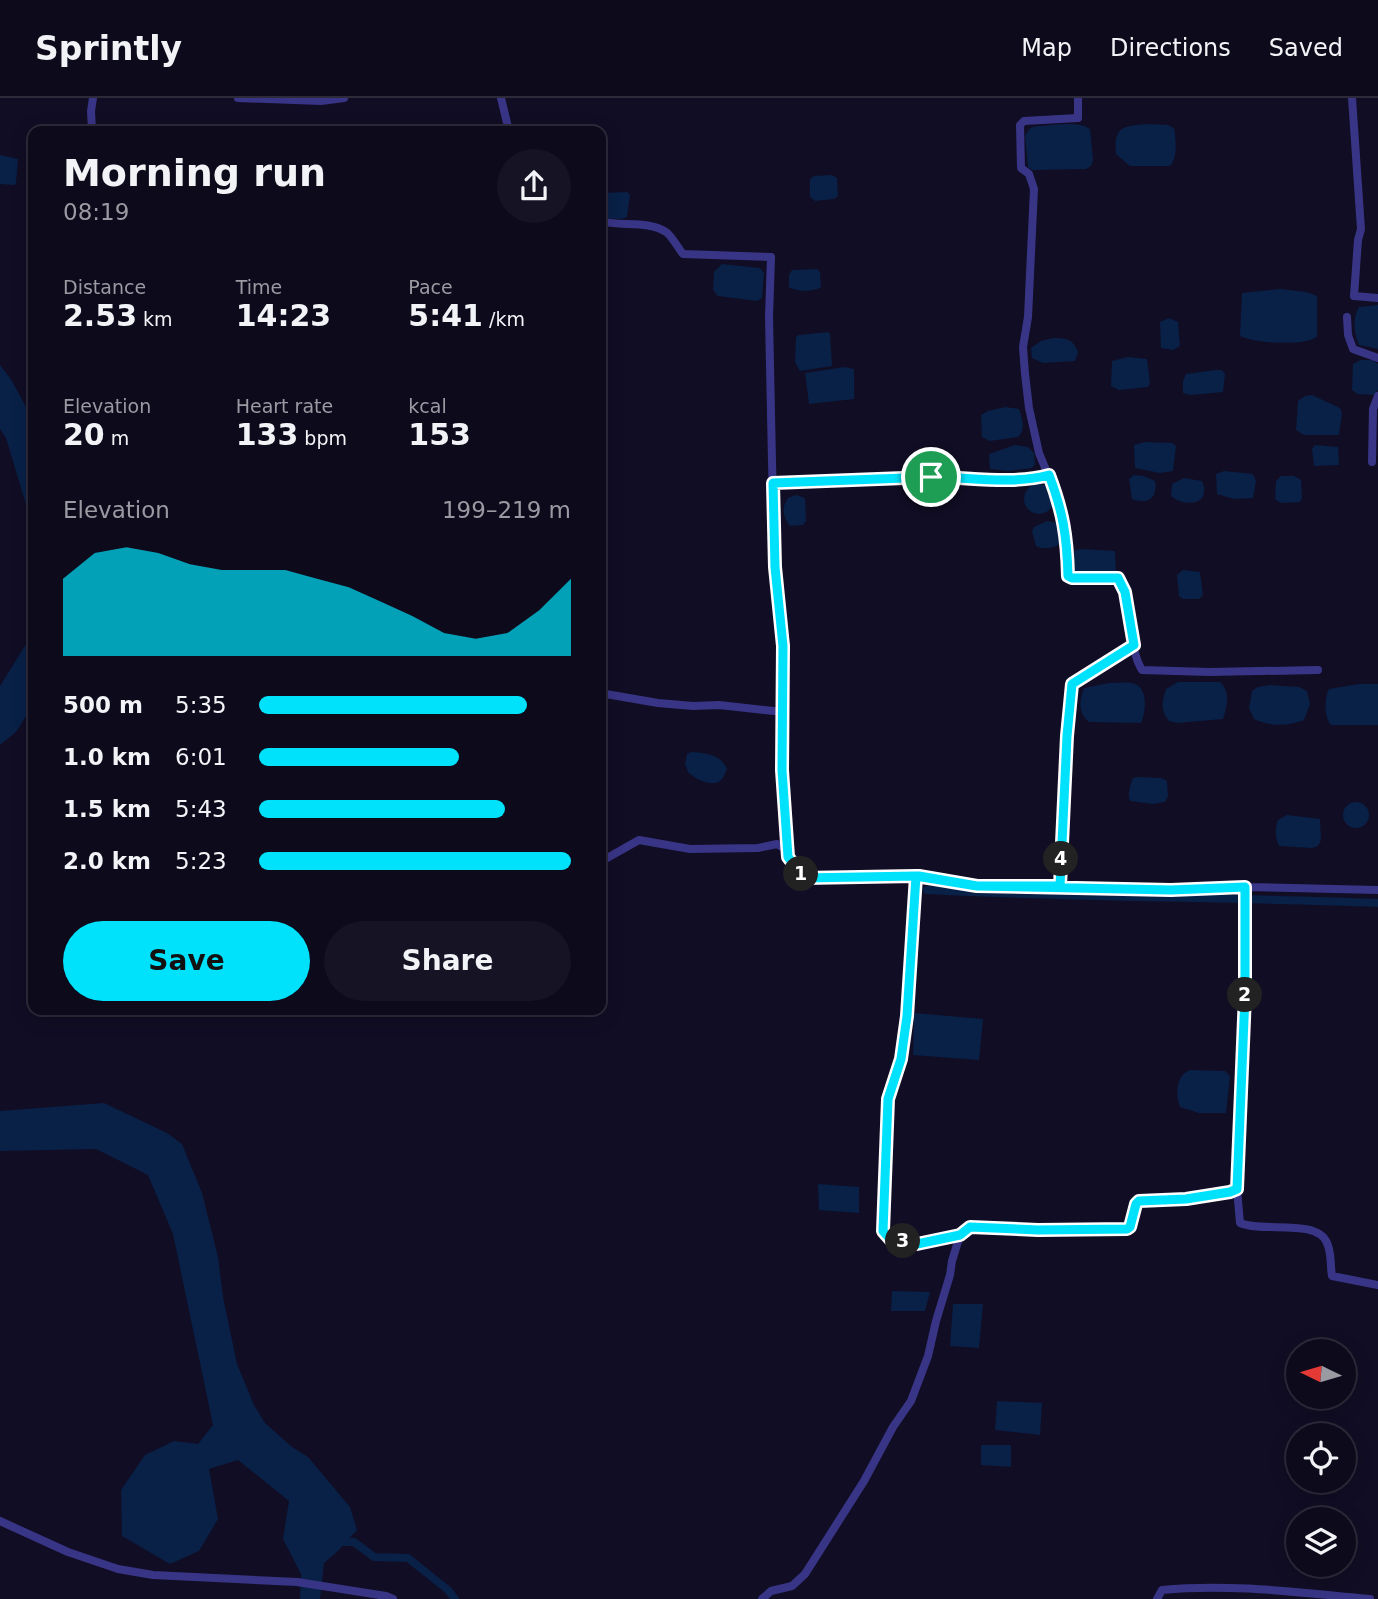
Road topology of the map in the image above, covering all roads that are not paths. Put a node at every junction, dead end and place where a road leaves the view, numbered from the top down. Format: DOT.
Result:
graph roads {
  1 [pos="93,98"];
  2 [pos="238,98"];
  3 [pos="344,98"];
  4 [pos="502,98"];
  5 [pos="1077,98"];
  6 [pos="1352,98"];
  7 [pos="92,126"];
  8 [pos="508,126"];
  9 [pos="606,223"];
  10 [pos="1378,298"];
  11 [pos="1347,317"];
  12 [pos="1378,358"];
  13 [pos="1378,396"];
  14 [pos="1372,461"];
  15 [pos="1049,475"];
  16 [pos="773,483"];
  17 [pos="1134,645"];
  18 [pos="1318,670"];
  19 [pos="606,694"];
  20 [pos="783,712"];
  21 [pos="788,857"];
  22 [pos="606,859"];
  23 [pos="916,876"];
  24 [pos="1060,886"];
  25 [pos="1245,889"];
  26 [pos="1378,890"];
  27 [pos="1237,1189"];
  28 [pos="960,1235"];
  29 [pos="1378,1285"];
  30 [pos="0,1521"];
  31 [pos="393,1599"];
  32 [pos="762,1599"];
  33 [pos="1157,1599"];
  34 [pos="1370,1599"];
  1 -- 7 [label="street"];
  2 -- 3 [label="street"];
  4 -- 8 [label="street"];
  5 -- 15 [label="street"];
  6 -- 10 [label="street"];
  9 -- 16 [label="street"];
  11 -- 12 [label="street"];
  13 -- 14 [label="street"];
  15 -- 16 [label="street"];
  15 -- 17 [label="street"];
  16 -- 20 [label="street"];
  17 -- 18 [label="street"];
  17 -- 24 [label="street"];
  19 -- 20 [label="street"];
  20 -- 21 [label="street"];
  21 -- 22 [label="street"];
  21 -- 23 [label="street"];
  23 -- 24 [label="street"];
  23 -- 28 [label="street"];
  24 -- 25 [label="street"];
  25 -- 26 [label="street"];
  25 -- 27 [label="street"];
  27 -- 28 [label="street"];
  27 -- 29 [label="street"];
  28 -- 32 [label="street"];
  30 -- 31 [label="street"];
  33 -- 34 [label="street"];
}
